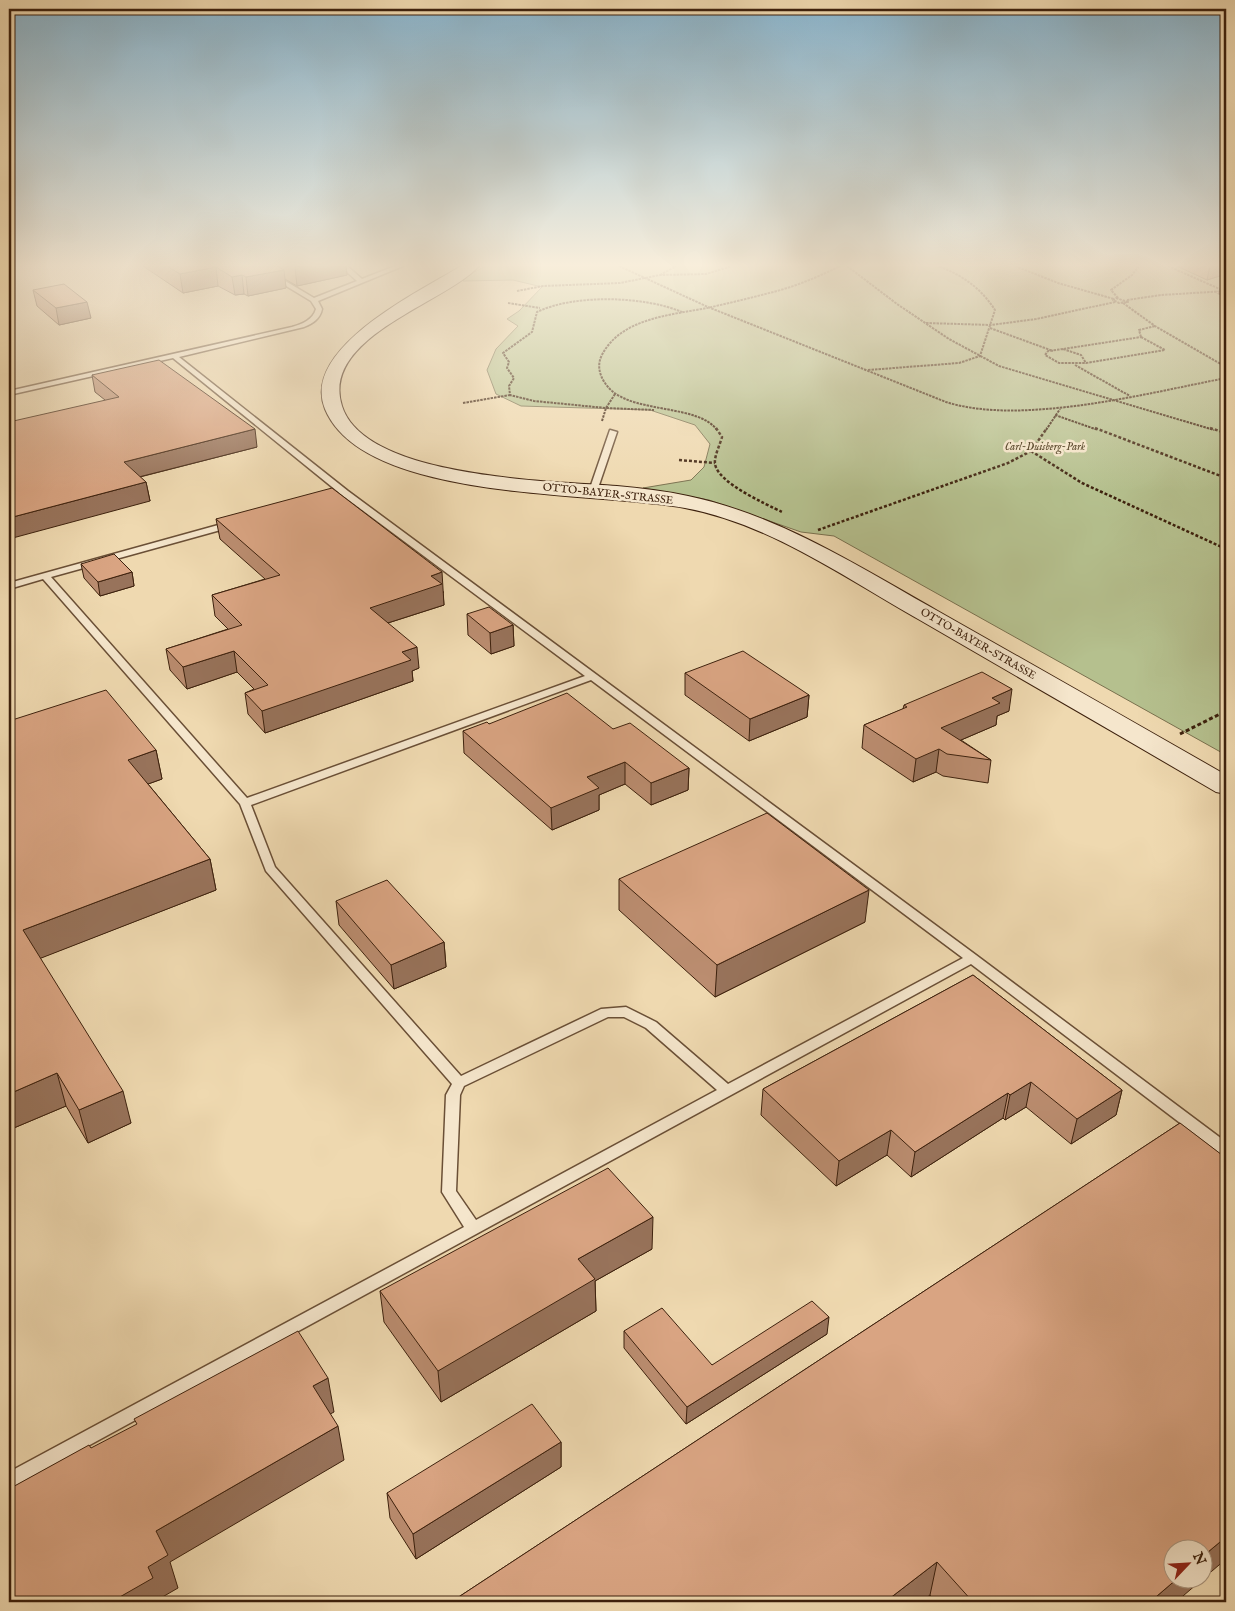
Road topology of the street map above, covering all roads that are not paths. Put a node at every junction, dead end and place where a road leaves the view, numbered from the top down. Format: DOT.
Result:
graph roads {
  1 [pos="240,341"];
  2 [pos="359,341"];
  3 [pos="174,356"];
  4 [pos="9,392"];
  5 [pos="613,432"];
  6 [pos="593,491"];
  7 [pos="345,493"];
  8 [pos="335,496"];
  9 [pos="242,522"];
  10 [pos="45,576"];
  11 [pos="9,586"];
  12 [pos="590,677"];
  13 [pos="1226,786"];
  14 [pos="245,803"];
  15 [pos="972,958"];
  16 [pos="459,1083"];
  17 [pos="727,1092"];
  18 [pos="1226,1150"];
  19 [pos="474,1229"];
  20 [pos="9,1481"];
  1 -- 3 [label="lane"];
  2 -- 6 [label="street, OTTO-BAYER-STRASSE"];
  3 -- 4 [label="lane"];
  3 -- 7 [label="lane"];
  5 -- 6 [label="lane"];
  6 -- 13 [label="street, OTTO-BAYER-STRASSE"];
  7 -- 8 [label="lane"];
  7 -- 12 [label="lane"];
  9 -- 10 [label="lane"];
  10 -- 11 [label="lane"];
  10 -- 14 [label="lane"];
  12 -- 14 [label="lane"];
  12 -- 15 [label="lane"];
  14 -- 16 [label="lane"];
  15 -- 17 [label="lane"];
  15 -- 18 [label="lane"];
  16 -- 17 [label="lane"];
  16 -- 19 [label="lane"];
  17 -- 19 [label="lane"];
  19 -- 20 [label="lane"];
}
